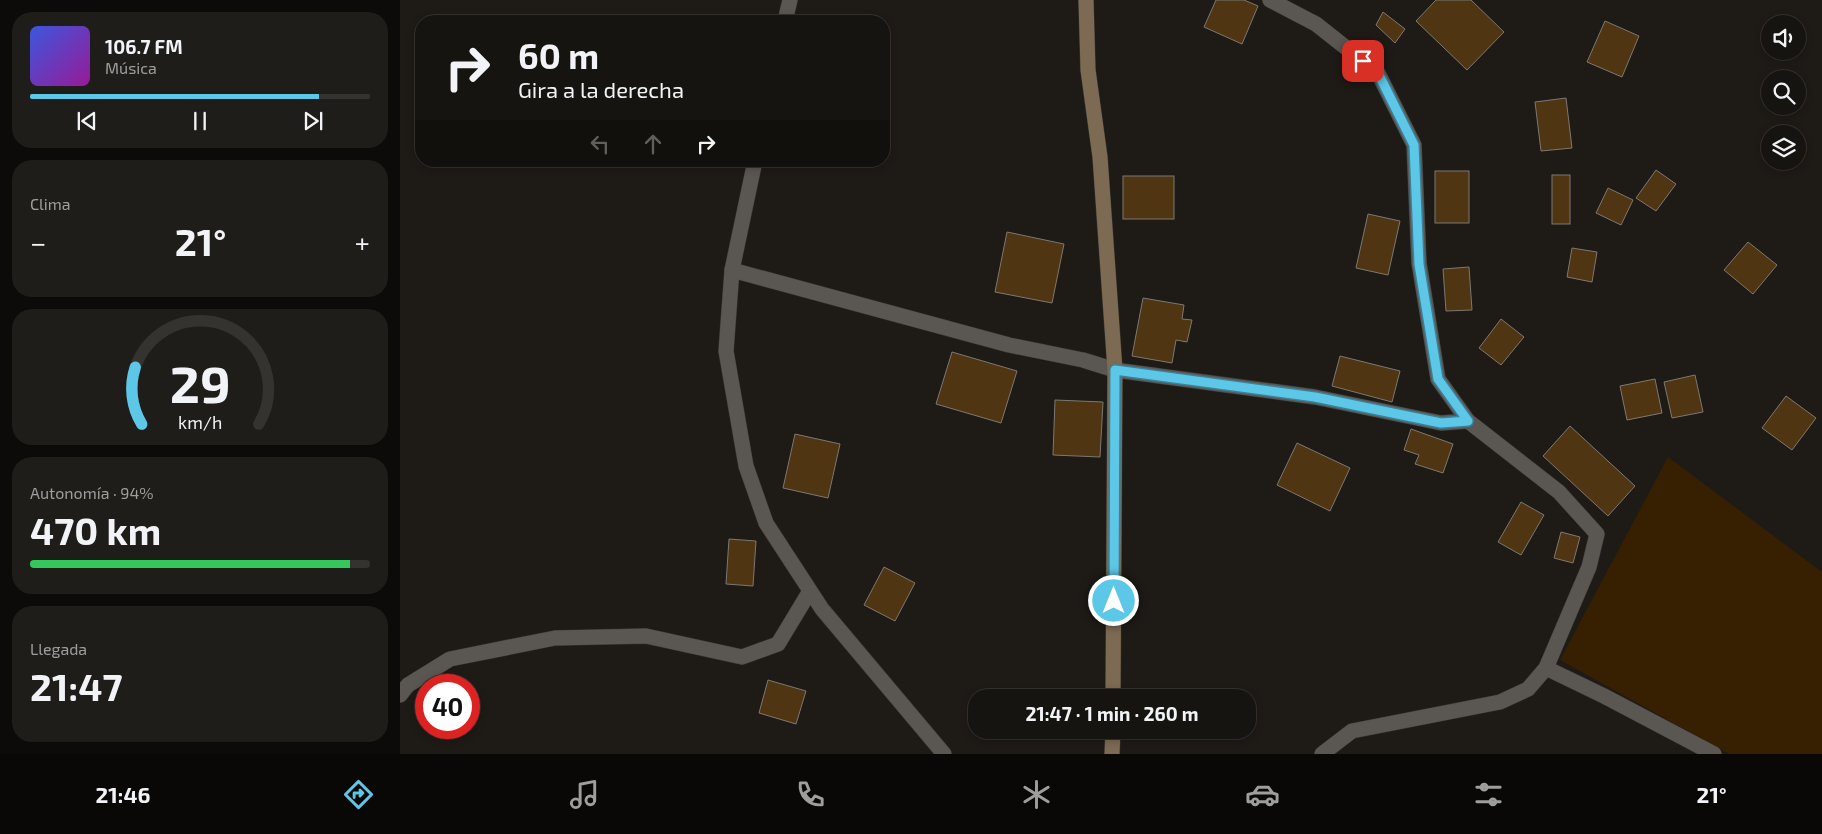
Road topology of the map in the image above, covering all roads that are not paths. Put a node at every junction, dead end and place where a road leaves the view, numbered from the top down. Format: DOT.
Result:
graph roads {
  1 [pos="790,0"];
  2 [pos="1086,0"];
  3 [pos="1270,0"];
  4 [pos="786,15"];
  5 [pos="754,167"];
  6 [pos="732,270"];
  7 [pos="1115,370"];
  8 [pos="1468,421"];
  9 [pos="810,591"];
  10 [pos="1546,668"];
  11 [pos="1113,689"];
  12 [pos="400,695"];
  13 [pos="1113,739"];
  14 [pos="944,754"];
  15 [pos="1112,754"];
  16 [pos="1322,754"];
  17 [pos="1714,754"];
  1 -- 4 [label="street"];
  2 -- 7 [label="street"];
  3 -- 8 [label="street"];
  5 -- 6 [label="street"];
  6 -- 7 [label="street"];
  6 -- 9 [label="street"];
  7 -- 8 [label="street"];
  7 -- 11 [label="street"];
  8 -- 10 [label="street"];
  9 -- 12 [label="street"];
  9 -- 14 [label="street"];
  10 -- 16 [label="street"];
  10 -- 17 [label="street"];
  13 -- 15 [label="street"];
}
